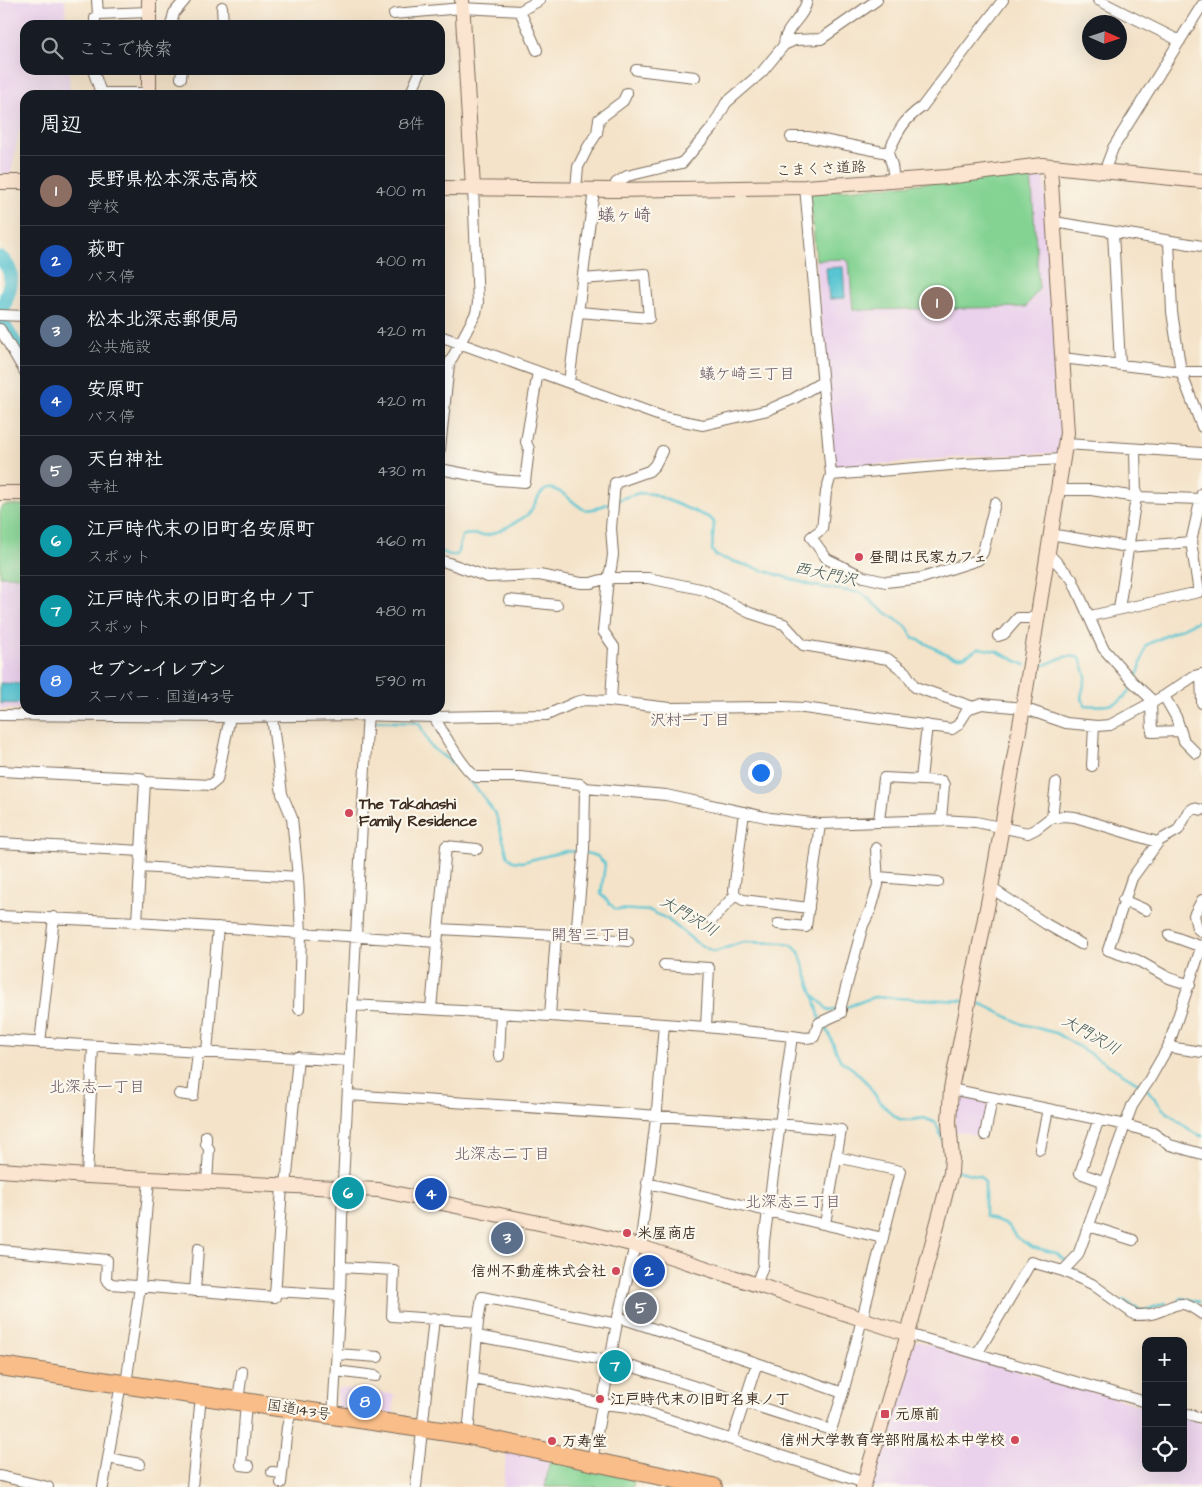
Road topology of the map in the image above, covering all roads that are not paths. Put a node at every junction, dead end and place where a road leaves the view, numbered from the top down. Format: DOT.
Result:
graph roads {
  1 [pos="97,0"];
  2 [pos="185,0"];
  3 [pos="540,0"];
  4 [pos="807,0"];
  5 [pos="877,0"];
  6 [pos="1003,0"];
  7 [pos="1098,0"];
  8 [pos="462,4"];
  9 [pos="1202,5"];
  10 [pos="222,6"];
  11 [pos="513,7"];
  12 [pos="149,12"];
  13 [pos="98,14"];
  14 [pos="394,14"];
  15 [pos="95,20"];
  16 [pos="172,20"];
  17 [pos="223,20"];
  18 [pos="1180,41"];
  19 [pos="784,45"];
  20 [pos="537,50"];
  21 [pos="636,70"];
  22 [pos="95,75"];
  23 [pos="150,75"];
  24 [pos="419,75"];
  25 [pos="695,78"];
  26 [pos="100,90"];
  27 [pos="149,90"];
  28 [pos="412,90"];
  29 [pos="627,93"];
  30 [pos="791,137"];
  31 [pos="888,154"];
  32 [pos="1106,164"];
  33 [pos="1050,166"];
  34 [pos="894,181"];
  35 [pos="1202,181"];
  36 [pos="0,182"];
  37 [pos="20,182"];
  38 [pos="806,187"];
  39 [pos="445,188"];
  40 [pos="473,188"];
  41 [pos="576,189"];
  42 [pos="594,190"];
  43 [pos="614,190"];
  44 [pos="1054,222"];
  45 [pos="1112,232"];
  46 [pos="1170,241"];
  47 [pos="1202,246"];
  48 [pos="583,279"];
  49 [pos="579,312"];
  50 [pos="3,316"];
  51 [pos="20,316"];
  52 [pos="0,329"];
  53 [pos="445,338"];
  54 [pos="461,343"];
  55 [pos="1062,358"];
  56 [pos="20,363"];
  57 [pos="1120,364"];
  58 [pos="538,372"];
  59 [pos="1181,372"];
  60 [pos="1202,372"];
  61 [pos="569,382"];
  62 [pos="822,382"];
  63 [pos="445,402"];
  64 [pos="1202,427"];
  65 [pos="1066,444"];
  66 [pos="1135,449"];
  67 [pos="662,451"];
  68 [pos="1202,453"];
  69 [pos="1062,459"];
  70 [pos="445,470"];
  71 [pos="831,475"];
  72 [pos="1057,490"];
  73 [pos="0,493"];
  74 [pos="20,493"];
  75 [pos="1136,497"];
  76 [pos="1202,497"];
  77 [pos="995,503"];
  78 [pos="1050,534"];
  79 [pos="1191,542"];
  80 [pos="1128,547"];
  81 [pos="1048,552"];
  82 [pos="445,562"];
  83 [pos="608,578"];
  84 [pos="509,600"];
  85 [pos="557,605"];
  86 [pos="1119,609"];
  87 [pos="1090,616"];
  88 [pos="1038,618"];
  89 [pos="998,636"];
  90 [pos="1202,674"];
  91 [pos="1164,696"];
  92 [pos="611,701"];
  93 [pos="1152,703"];
  94 [pos="1202,703"];
  95 [pos="973,707"];
  96 [pos="1023,708"];
  97 [pos="0,715"];
  98 [pos="434,716"];
  99 [pos="230,717"];
  100 [pos="272,717"];
  101 [pos="367,717"];
  102 [pos="926,726"];
  103 [pos="1094,726"];
  104 [pos="1179,731"];
  105 [pos="1196,753"];
  106 [pos="1092,766"];
  107 [pos="0,771"];
  108 [pos="921,779"];
  109 [pos="145,782"];
  110 [pos="1056,783"];
  111 [pos="585,788"];
  112 [pos="1202,810"];
  113 [pos="744,812"];
  114 [pos="1052,818"];
  115 [pos="941,820"];
  116 [pos="879,821"];
  117 [pos="820,824"];
  118 [pos="1002,828"];
  119 [pos="1159,841"];
  120 [pos="0,843"];
  121 [pos="876,848"];
  122 [pos="477,849"];
  123 [pos="142,851"];
  124 [pos="141,867"];
  125 [pos="298,877"];
  126 [pos="878,877"];
  127 [pos="938,882"];
  128 [pos="991,888"];
  129 [pos="735,895"];
  130 [pos="1123,900"];
  131 [pos="1202,900"];
  132 [pos="809,908"];
  133 [pos="1146,910"];
  134 [pos="0,916"];
  135 [pos="54,918"];
  136 [pos="712,920"];
  137 [pos="137,922"];
  138 [pos="778,924"];
  139 [pos="218,927"];
  140 [pos="439,929"];
  141 [pos="1202,932"];
  142 [pos="301,933"];
  143 [pos="1169,934"];
  144 [pos="556,935"];
  145 [pos="576,936"];
  146 [pos="356,937"];
  147 [pos="628,941"];
  148 [pos="437,942"];
  149 [pos="1081,944"];
  150 [pos="1202,946"];
  151 [pos="664,965"];
  152 [pos="1190,985"];
  153 [pos="352,1005"];
  154 [pos="299,1009"];
  155 [pos="432,1009"];
  156 [pos="501,1013"];
  157 [pos="550,1016"];
  158 [pos="664,1024"];
  159 [pos="706,1027"];
  160 [pos="792,1036"];
  161 [pos="0,1040"];
  162 [pos="40,1043"];
  163 [pos="93,1047"];
  164 [pos="1168,1047"];
  165 [pos="203,1052"];
  166 [pos="1202,1052"];
  167 [pos="499,1056"];
  168 [pos="298,1058"];
  169 [pos="349,1061"];
  170 [pos="951,1090"];
  171 [pos="179,1094"];
  172 [pos="348,1095"];
  173 [pos="992,1098"];
  174 [pos="1048,1109"];
  175 [pos="656,1115"];
  176 [pos="1098,1119"];
  177 [pos="780,1124"];
  178 [pos="1126,1125"];
  179 [pos="985,1135"];
  180 [pos="206,1136"];
  181 [pos="1040,1149"];
  182 [pos="1202,1154"];
  183 [pos="836,1157"];
  184 [pos="0,1170"];
  185 [pos="87,1176"];
  186 [pos="149,1179"];
  187 [pos="207,1182"];
  188 [pos="1105,1182"];
  189 [pos="647,1183"];
  190 [pos="284,1186"];
  191 [pos="343,1188"];
  192 [pos="769,1211"];
  193 [pos="825,1224"];
  194 [pos="1089,1226"];
  195 [pos="883,1238"];
  196 [pos="1133,1240"];
  197 [pos="638,1246"];
  198 [pos="198,1249"];
  199 [pos="0,1250"];
  200 [pos="340,1267"];
  201 [pos="1062,1271"];
  202 [pos="756,1285"];
  203 [pos="140,1286"];
  204 [pos="195,1291"];
  205 [pos="275,1291"];
  206 [pos="340,1295"];
  207 [pos="1202,1314"];
  208 [pos="434,1318"];
  209 [pos="863,1319"];
  210 [pos="617,1320"];
  211 [pos="478,1322"];
  212 [pos="908,1334"];
  213 [pos="477,1336"];
  214 [pos="337,1354"];
  215 [pos="977,1354"];
  216 [pos="378,1357"];
  217 [pos="610,1362"];
  218 [pos="757,1363"];
  219 [pos="0,1366"];
  220 [pos="336,1371"];
  221 [pos="242,1372"];
  222 [pos="376,1376"];
  223 [pos="473,1379"];
  224 [pos="124,1384"];
  225 [pos="843,1393"];
  226 [pos="201,1396"];
  227 [pos="1142,1401"];
  228 [pos="242,1402"];
  229 [pos="744,1403"];
  230 [pos="602,1404"];
  231 [pos="292,1409"];
  232 [pos="1187,1414"];
  233 [pos="334,1416"];
  234 [pos="1202,1418"];
  235 [pos="424,1428"];
  236 [pos="468,1435"];
  237 [pos="732,1440"];
  238 [pos="108,1458"];
  239 [pos="592,1461"];
  240 [pos="140,1464"];
  241 [pos="243,1467"];
  242 [pos="0,1476"];
  243 [pos="278,1476"];
  244 [pos="669,1482"];
  245 [pos="864,1485"];
  246 [pos="48,1487"];
  247 [pos="103,1487"];
  248 [pos="192,1487"];
  249 [pos="416,1487"];
  250 [pos="713,1487"];
  1 -- 13 [label="street"];
  2 -- 16 [label="street"];
  3 -- 11 [label="street"];
  4 -- 19 [label="street"];
  5 -- 19 [label="street"];
  6 -- 31 [label="street"];
  7 -- 18 [label="street"];
  8 -- 11 [label="street"];
  8 -- 14 [label="street"];
  8 -- 40 [label="street"];
  9 -- 18 [label="street"];
  10 -- 17 [label="street"];
  11 -- 20 [label="street"];
  12 -- 13 [label="street"];
  13 -- 15 [label="street"];
  18 -- 32 [label="street"];
  19 -- 43 [label="street"];
  21 -- 25 [label="street"];
  22 -- 26 [label="street"];
  23 -- 27 [label="street"];
  24 -- 28 [label="street"];
  29 -- 41 [label="street"];
  30 -- 31 [label="street"];
  31 -- 34 [label="street"];
  33 -- 34 [label="street, こまくさ道路"];
  33 -- 35 [label="street, こまくさ道路"];
  33 -- 44 [label="street"];
  34 -- 38 [label="street, こまくさ道路"];
  36 -- 37 [label="street"];
  38 -- 43 [label="street, こまくさ道路"];
  38 -- 62 [label="street"];
  39 -- 40 [label="street, こまくさ道路"];
  40 -- 41 [label="street, こまくさ道路"];
  40 -- 54 [label="street"];
  41 -- 42 [label="street, こまくさ道路"];
  42 -- 43 [label="street, こまくさ道路"];
  42 -- 48 [label="street"];
  44 -- 45 [label="street"];
  44 -- 55 [label="street"];
  45 -- 46 [label="street"];
  45 -- 57 [label="street"];
  46 -- 47 [label="street"];
  46 -- 59 [label="street"];
  48 -- 49 [label="street"];
  48 -- 49 [label="street"];
  49 -- 61 [label="street"];
  50 -- 51 [label="street"];
  52 -- 56 [label="street"];
  53 -- 54 [label="street"];
  54 -- 58 [label="street"];
  54 -- 63 [label="street"];
  55 -- 57 [label="street"];
  55 -- 65 [label="street"];
  57 -- 59 [label="street"];
  58 -- 61 [label="street"];
  58 -- 70 [label="street"];
  59 -- 60 [label="street"];
  59 -- 64 [label="street"];
  61 -- 62 [label="street"];
  62 -- 71 [label="street"];
  65 -- 66 [label="street"];
  65 -- 69 [label="street"];
  66 -- 68 [label="street"];
  66 -- 75 [label="street"];
  67 -- 83 [label="street"];
  69 -- 71 [label="street"];
  69 -- 72 [label="street"];
  71 -- 77 [label="street"];
  72 -- 75 [label="street"];
  72 -- 78 [label="street"];
  73 -- 74 [label="street"];
  75 -- 76 [label="street"];
  75 -- 80 [label="street"];
  76 -- 79 [label="street"];
  78 -- 80 [label="street"];
  78 -- 81 [label="street"];
  79 -- 80 [label="street"];
  79 -- 86 [label="street"];
  80 -- 86 [label="street"];
  81 -- 87 [label="street"];
  81 -- 88 [label="street"];
  82 -- 83 [label="street"];
  83 -- 92 [label="street"];
  83 -- 95 [label="street"];
  84 -- 85 [label="street"];
  86 -- 87 [label="street"];
  87 -- 93 [label="street"];
  88 -- 89 [label="street"];
  88 -- 96 [label="street"];
  90 -- 91 [label="street"];
  90 -- 94 [label="street"];
  91 -- 93 [label="street"];
  91 -- 104 [label="street"];
  92 -- 98 [label="street"];
  92 -- 102 [label="street"];
  93 -- 103 [label="street"];
  93 -- 104 [label="street"];
  95 -- 96 [label="street"];
  95 -- 102 [label="street"];
  96 -- 103 [label="street"];
  96 -- 118 [label="street"];
  97 -- 99 [label="street"];
  98 -- 101 [label="street"];
  98 -- 111 [label="street"];
  99 -- 100 [label="street"];
  99 -- 109 [label="street"];
  100 -- 101 [label="street"];
  100 -- 125 [label="street"];
  101 -- 146 [label="street"];
  102 -- 108 [label="street"];
  103 -- 106 [label="street"];
  104 -- 105 [label="street"];
  107 -- 109 [label="street"];
  108 -- 115 [label="street"];
  108 -- 116 [label="street"];
  109 -- 123 [label="street"];
  110 -- 114 [label="street"];
  111 -- 113 [label="street"];
  111 -- 145 [label="street"];
  112 -- 119 [label="street"];
  113 -- 117 [label="street"];
  113 -- 129 [label="street"];
  114 -- 118 [label="street"];
  114 -- 119 [label="street"];
  115 -- 116 [label="street"];
  115 -- 118 [label="street"];
  116 -- 117 [label="street"];
  117 -- 132 [label="street"];
  118 -- 128 [label="street"];
  119 -- 130 [label="street"];
  120 -- 123 [label="street"];
  121 -- 126 [label="street"];
  122 -- 140 [label="street"];
  123 -- 124 [label="street"];
  124 -- 125 [label="street"];
  124 -- 137 [label="street"];
  125 -- 142 [label="street"];
  126 -- 127 [label="street"];
  126 -- 160 [label="street"];
  128 -- 149 [label="street"];
  128 -- 170 [label="street"];
  129 -- 132 [label="street"];
  129 -- 136 [label="street"];
  130 -- 133 [label="street"];
  130 -- 152 [label="street"];
  131 -- 141 [label="street"];
  132 -- 138 [label="street"];
  134 -- 135 [label="street"];
  135 -- 137 [label="street"];
  135 -- 162 [label="street"];
  137 -- 139 [label="street"];
  139 -- 142 [label="street"];
  139 -- 165 [label="street"];
  140 -- 144 [label="street"];
  140 -- 148 [label="street"];
  142 -- 146 [label="street"];
  142 -- 154 [label="street"];
  143 -- 150 [label="street"];
  144 -- 145 [label="street"];
  144 -- 157 [label="street"];
  145 -- 147 [label="street"];
  146 -- 148 [label="street"];
  146 -- 153 [label="street"];
  148 -- 155 [label="street"];
  150 -- 152 [label="street"];
  151 -- 159 [label="street"];
  152 -- 164 [label="street"];
  153 -- 155 [label="street"];
  153 -- 169 [label="street"];
  155 -- 156 [label="street"];
  156 -- 157 [label="street"];
  156 -- 167 [label="street"];
  157 -- 158 [label="street"];
  158 -- 159 [label="street"];
  158 -- 175 [label="street"];
  159 -- 160 [label="street"];
  160 -- 177 [label="street"];
  161 -- 162 [label="street"];
  162 -- 163 [label="street"];
  163 -- 165 [label="street"];
  163 -- 185 [label="street"];
  164 -- 166 [label="street"];
  164 -- 178 [label="street"];
  165 -- 168 [label="street"];
  165 -- 171 [label="street"];
  168 -- 169 [label="street"];
  168 -- 190 [label="street"];
  169 -- 172 [label="street"];
  170 -- 173 [label="street"];
  170 -- 212 [label="street"];
  172 -- 175 [label="street"];
  172 -- 191 [label="street"];
  173 -- 174 [label="street"];
  173 -- 179 [label="street"];
  174 -- 176 [label="street"];
  174 -- 181 [label="street"];
  175 -- 177 [label="street"];
  175 -- 189 [label="street"];
  176 -- 178 [label="street"];
  176 -- 188 [label="street"];
  177 -- 183 [label="street"];
  177 -- 192 [label="street"];
  178 -- 182 [label="street"];
  178 -- 188 [label="street"];
  180 -- 187 [label="street"];
  183 -- 193 [label="street"];
  183 -- 195 [label="street"];
  184 -- 185 [label="street"];
  185 -- 186 [label="street"];
  186 -- 187 [label="street"];
  186 -- 203 [label="street"];
  187 -- 190 [label="street"];
  188 -- 194 [label="street"];
  189 -- 192 [label="street"];
  189 -- 197 [label="street"];
  190 -- 191 [label="street"];
  190 -- 205 [label="street"];
  191 -- 197 [label="street"];
  191 -- 200 [label="street"];
  192 -- 193 [label="street"];
  192 -- 202 [label="street"];
  193 -- 195 [label="street"];
  194 -- 196 [label="street"];
  194 -- 201 [label="street"];
  195 -- 209 [label="street"];
  197 -- 202 [label="street"];
  197 -- 210 [label="street"];
  198 -- 204 [label="street"];
  199 -- 203 [label="street"];
  200 -- 206 [label="street"];
  200 -- 208 [label="street"];
  201 -- 207 [label="street"];
  201 -- 215 [label="street"];
  202 -- 209 [label="street"];
  203 -- 204 [label="street"];
  203 -- 224 [label="street"];
  204 -- 205 [label="street"];
  205 -- 206 [label="street"];
  206 -- 214 [label="street"];
  208 -- 211 [label="street"];
  208 -- 235 [label="street"];
  209 -- 212 [label="street"];
  209 -- 225 [label="street"];
  210 -- 211 [label="street"];
  210 -- 217 [label="street"];
  210 -- 218 [label="street"];
  211 -- 213 [label="street"];
  212 -- 215 [label="street"];
  212 -- 245 [label="street"];
  213 -- 217 [label="street"];
  213 -- 223 [label="street"];
  214 -- 216 [label="street"];
  214 -- 220 [label="street"];
  215 -- 227 [label="street"];
  217 -- 229 [label="street"];
  217 -- 230 [label="street"];
  218 -- 225 [label="street"];
  218 -- 229 [label="street"];
  219 -- 224 [label="highway, 国道143号"];
  220 -- 222 [label="street"];
  220 -- 233 [label="street"];
  221 -- 228 [label="street"];
  223 -- 230 [label="street"];
  223 -- 236 [label="street"];
  224 -- 226 [label="highway, 国道143号"];
  224 -- 238 [label="street"];
  225 -- 229 [label="street"];
  226 -- 228 [label="highway, 国道143号"];
  226 -- 248 [label="street"];
  228 -- 231 [label="highway, 国道143号"];
  228 -- 241 [label="street"];
  229 -- 237 [label="street"];
  230 -- 237 [label="street"];
  230 -- 239 [label="street"];
  231 -- 233 [label="highway, 国道143号"];
  231 -- 243 [label="street"];
  232 -- 234 [label="street"];
  233 -- 235 [label="highway, 国道143号"];
  235 -- 236 [label="highway, 国道143号"];
  235 -- 249 [label="street"];
  236 -- 239 [label="highway, 国道143号"];
  237 -- 245 [label="street"];
  238 -- 240 [label="street"];
  238 -- 247 [label="street"];
  239 -- 244 [label="highway, 国道143号"];
  242 -- 246 [label="street"];
  244 -- 250 [label="highway, 国道143号"];
}
